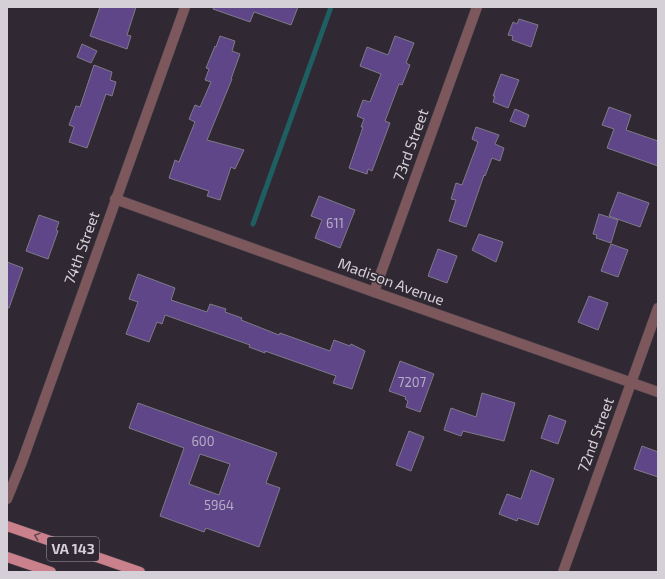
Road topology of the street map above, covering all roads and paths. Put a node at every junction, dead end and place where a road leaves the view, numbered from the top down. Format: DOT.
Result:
graph roads {
  1 [pos="185,7"];
  2 [pos="477,7"];
  3 [pos="115,199"];
  4 [pos="374,292"];
  5 [pos="658,308"];
  6 [pos="631,382"];
  7 [pos="658,392"];
  8 [pos="7,499"];
  9 [pos="7,526"];
  10 [pos="7,557"];
  11 [pos="51,572"];
  12 [pos="140,572"];
  13 [pos="563,572"];
  1 -- 3 [label="street, 74th Street"];
  2 -- 4 [label="street, 73rd Street"];
  3 -- 4 [label="street, Madison Avenue"];
  3 -- 8 [label="street, 74th Street"];
  4 -- 6 [label="street, Madison Avenue"];
  5 -- 6 [label="street, 72nd Street"];
  6 -- 7 [label="street, Madison Avenue"];
  6 -- 13 [label="street, 72nd Street"];
  12 -- 9 [label="main road, VA 143, one-way"];
  10 -- 11 [label="main road, VA 143"];
}
